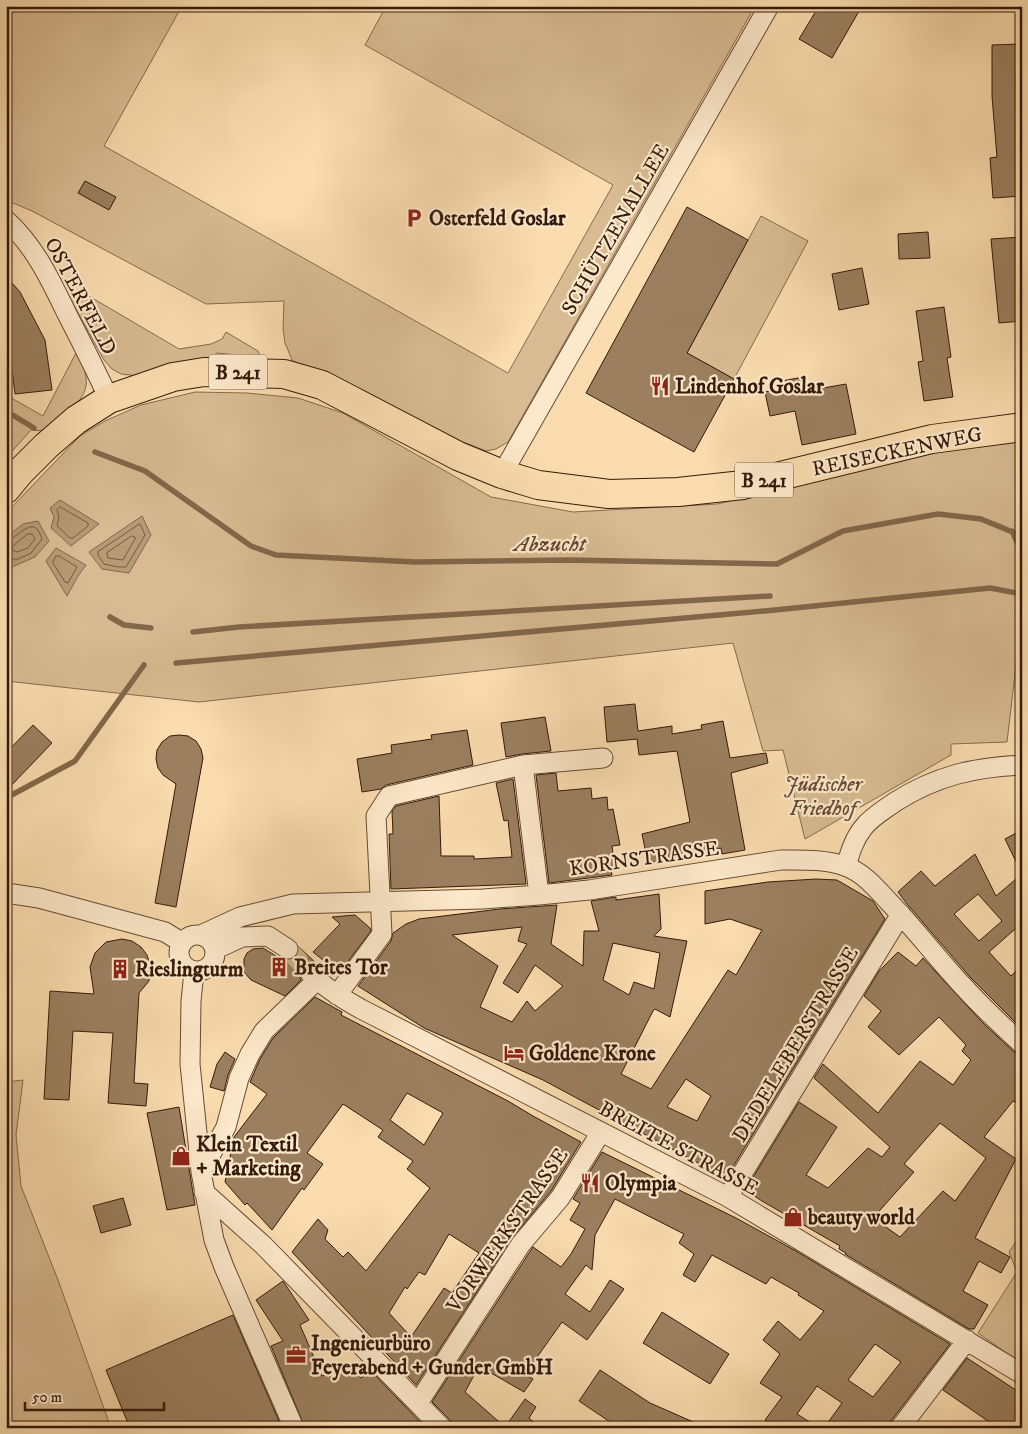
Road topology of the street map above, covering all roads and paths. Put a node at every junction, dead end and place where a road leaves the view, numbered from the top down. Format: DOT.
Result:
graph roads {
  1 [pos="769,6"];
  2 [pos="6,220"];
  3 [pos="119,395"];
  4 [pos="1022,427"];
  5 [pos="502,474"];
  6 [pos="6,489"];
  7 [pos="603,758"];
  8 [pos="523,765"];
  9 [pos="1022,765"];
  10 [pos="846,866"];
  11 [pos="6,884"];
  12 [pos="6,892"];
  13 [pos="539,895"];
  14 [pos="39,898"];
  15 [pos="380,903"];
  16 [pos="901,914"];
  17 [pos="201,935"];
  18 [pos="181,942"];
  19 [pos="216,949"];
  20 [pos="288,949"];
  21 [pos="194,972"];
  22 [pos="337,996"];
  23 [pos="1022,1044"];
  24 [pos="601,1132"];
  25 [pos="201,1172"];
  26 [pos="204,1192"];
  27 [pos="728,1197"];
  28 [pos="967,1340"];
  29 [pos="1022,1374"];
  30 [pos="418,1403"];
  31 [pos="294,1428"];
  32 [pos="442,1428"];
  33 [pos="900,1428"];
  1 -- 5 [label="street, SCHÜTZENALLEE"];
  2 -- 3 [label="street, OSTERFELD"];
  3 -- 5 [label="main road, REISECKENWEG / B 241"];
  3 -- 6 [label="main road, REISECKENWEG / B 241"];
  4 -- 5 [label="main road, REISECKENWEG / B 241"];
  7 -- 8 [label="street"];
  8 -- 13 [label="street"];
  8 -- 15 [label="street"];
  9 -- 10 [label="street"];
  10 -- 13 [label="street, KORNSTRASSE"];
  10 -- 16 [label="street, KORNSTRASSE"];
  11 -- 14 [label="street"];
  12 -- 14 [label="street"];
  13 -- 15 [label="street, KORNSTRASSE"];
  14 -- 18 [label="street"];
  15 -- 17 [label="street, KORNSTRASSE"];
  15 -- 22 [label="street"];
  16 -- 23 [label="street, KORNSTRASSE"];
  16 -- 27 [label="street, DEDELEBERSTRASSE"];
  17 -- 18 [label="street"];
  17 -- 19 [label="street"];
  18 -- 21 [label="street"];
  19 -- 20 [label="street"];
  19 -- 21 [label="street"];
  21 -- 25 [label="street"];
  22 -- 24 [label="street, BREITE STRASSE"];
  22 -- 25 [label="street, BREITE STRASSE"];
  24 -- 27 [label="street, BREITE STRASSE"];
  24 -- 30 [label="street, VORWERKSTRASSE"];
  25 -- 26 [label="street"];
  26 -- 30 [label="street"];
  26 -- 31 [label="street"];
  27 -- 28 [label="street, BREITE STRASSE"];
  28 -- 29 [label="street, BREITE STRASSE"];
  28 -- 33 [label="street"];
  30 -- 32 [label="street"];
}
